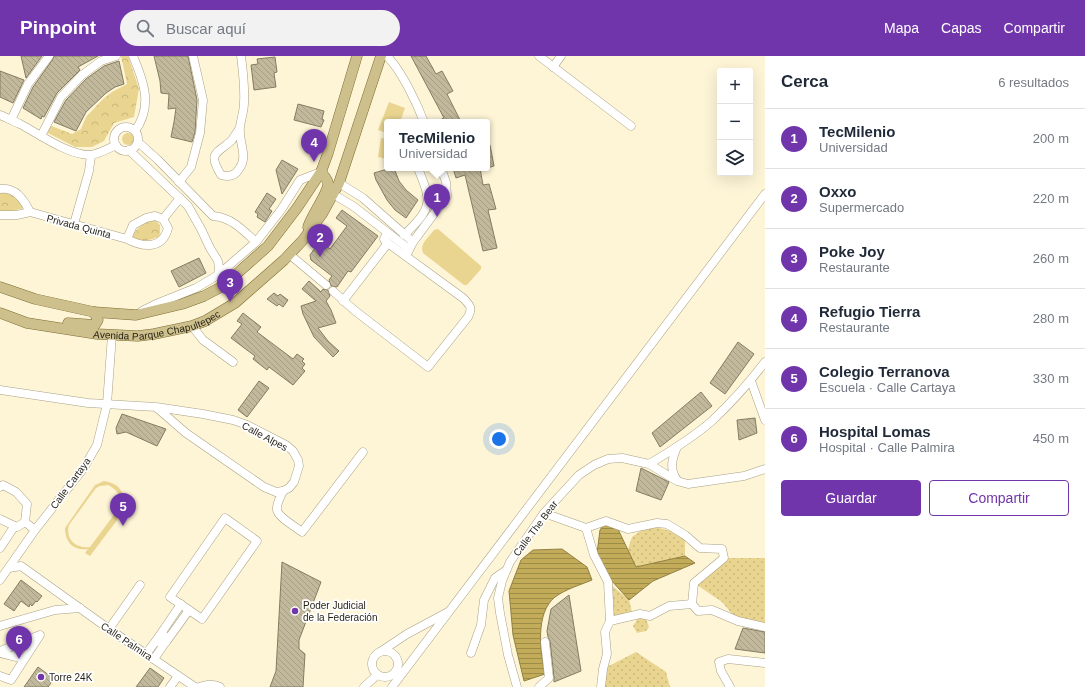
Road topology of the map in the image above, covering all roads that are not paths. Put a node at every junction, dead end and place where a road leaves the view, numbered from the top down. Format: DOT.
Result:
graph roads {
  1 [pos="49,56"];
  2 [pos="116,56"];
  3 [pos="133,56"];
  4 [pos="193,56"];
  5 [pos="241,56"];
  6 [pos="357,56"];
  7 [pos="381,56"];
  8 [pos="387,56"];
  9 [pos="539,56"];
  10 [pos="561,56"];
  11 [pos="99,59"];
  12 [pos="553,67"];
  13 [pos="0,115"];
  14 [pos="423,119"];
  15 [pos="11,120"];
  16 [pos="630,126"];
  17 [pos="239,129"];
  18 [pos="135,131"];
  19 [pos="41,136"];
  20 [pos="138,142"];
  21 [pos="116,145"];
  22 [pos="129,150"];
  23 [pos="90,155"];
  24 [pos="158,160"];
  25 [pos="149,168"];
  26 [pos="419,171"];
  27 [pos="442,171"];
  28 [pos="321,172"];
  29 [pos="179,182"];
  30 [pos="339,183"];
  31 [pos="0,189"];
  32 [pos="333,194"];
  33 [pos="765,194"];
  34 [pos="180,198"];
  35 [pos="195,199"];
  36 [pos="428,201"];
  37 [pos="440,205"];
  38 [pos="188,206"];
  39 [pos="30,212"];
  40 [pos="0,216"];
  41 [pos="163,219"];
  42 [pos="74,224"];
  43 [pos="387,233"];
  44 [pos="404,235"];
  45 [pos="127,239"];
  46 [pos="303,240"];
  47 [pos="256,242"];
  48 [pos="388,243"];
  49 [pos="407,250"];
  50 [pos="289,254"];
  51 [pos="218,275"];
  52 [pos="326,285"];
  53 [pos="0,287"];
  54 [pos="333,291"];
  55 [pos="343,301"];
  56 [pos="94,312"];
  57 [pos="0,313"];
  58 [pos="136,315"];
  59 [pos="26,323"];
  60 [pos="192,326"];
  61 [pos="112,335"];
  62 [pos="233,362"];
  63 [pos="765,362"];
  64 [pos="751,380"];
  65 [pos="0,390"];
  66 [pos="107,404"];
  67 [pos="156,407"];
  68 [pos="765,420"];
  69 [pos="677,446"];
  70 [pos="363,452"];
  71 [pos="649,464"];
  72 [pos="765,469"];
  73 [pos="678,481"];
  74 [pos="0,487"];
  75 [pos="283,491"];
  76 [pos="544,513"];
  77 [pos="0,519"];
  78 [pos="25,522"];
  79 [pos="14,527"];
  80 [pos="586,528"];
  81 [pos="35,530"];
  82 [pos="0,548"];
  83 [pos="20,552"];
  84 [pos="21,566"];
  85 [pos="9,568"];
  86 [pos="506,571"];
  87 [pos="0,580"];
  88 [pos="140,585"];
  89 [pos="62,595"];
  90 [pos="181,604"];
  91 [pos="692,604"];
  92 [pos="80,608"];
  93 [pos="55,610"];
  94 [pos="189,610"];
  95 [pos="450,611"];
  96 [pos="610,620"];
  97 [pos="0,626"];
  98 [pos="765,627"];
  99 [pos="109,629"];
  100 [pos="162,639"];
  101 [pos="545,642"];
  102 [pos="0,652"];
  103 [pos="380,652"];
  104 [pos="471,653"];
  105 [pos="146,654"];
  106 [pos="24,659"];
  107 [pos="154,660"];
  108 [pos="765,663"];
  109 [pos="377,675"];
  110 [pos="0,676"];
  111 [pos="178,676"];
  112 [pos="9,683"];
  113 [pos="170,687"];
  114 [pos="195,687"];
  115 [pos="199,687"];
  116 [pos="220,687"];
  117 [pos="364,687"];
  118 [pos="392,687"];
  119 [pos="517,687"];
  120 [pos="539,687"];
  121 [pos="601,687"];
  122 [pos="730,687"];
  1 -- 15 [label="street"];
  2 -- 11 [label="street"];
  3 -- 18 [label="street"];
  4 -- 29 [label="street"];
  5 -- 17 [label="street"];
  6 -- 28 [label="main road, Avenida Parque Chapultepec"];
  7 -- 30 [label="main road, Avenida Parque Chapultepec"];
  8 -- 14 [label="street"];
  9 -- 12 [label="street"];
  10 -- 12 [label="street"];
  11 -- 19 [label="street"];
  12 -- 16 [label="street"];
  13 -- 15 [label="street"];
  15 -- 19 [label="street"];
  17 -- 17 [label="street"];
  18 -- 20 [label="street"];
  18 -- 21 [label="street"];
  19 -- 23 [label="street"];
  20 -- 22 [label="street"];
  20 -- 24 [label="street"];
  21 -- 22 [label="street"];
  21 -- 23 [label="street"];
  22 -- 25 [label="street"];
  23 -- 42 [label="street"];
  24 -- 25 [label="street"];
  24 -- 29 [label="street"];
  25 -- 34 [label="street"];
  26 -- 36 [label="street"];
  27 -- 37 [label="street"];
  28 -- 46 [label="main road"];
  28 -- 47 [label="street"];
  28 -- 58 [label="main road, Avenida Parque Chapultepec"];
  29 -- 35 [label="street"];
  30 -- 32 [label="main road, Avenida Parque Chapultepec"];
  30 -- 44 [label="street"];
  31 -- 39 [label="street"];
  32 -- 43 [label="street"];
  32 -- 46 [label="main road, Avenida Parque Chapultepec"];
  33 -- 95 [label="street"];
  34 -- 38 [label="street"];
  34 -- 41 [label="street"];
  35 -- 38 [label="street"];
  35 -- 47 [label="street"];
  36 -- 37 [label="street"];
  36 -- 44 [label="street"];
  37 -- 49 [label="street"];
  38 -- 51 [label="street"];
  39 -- 40 [label="street, Privada Quinta"];
  39 -- 42 [label="street, Privada Quinta"];
  41 -- 45 [label="street"];
  41 -- 45 [label="street, Privada Quinta"];
  42 -- 45 [label="street, Privada Quinta"];
  43 -- 48 [label="street"];
  43 -- 49 [label="street"];
  44 -- 49 [label="street"];
  46 -- 50 [label="main road, Avenida Parque Chapultepec"];
  47 -- 51 [label="street"];
  48 -- 49 [label="street"];
  48 -- 55 [label="street"];
  49 -- 55 [label="street"];
  50 -- 52 [label="street"];
  50 -- 60 [label="main road, Avenida Parque Chapultepec"];
  51 -- 58 [label="street"];
  53 -- 56 [label="main road, Avenida Parque Chapultepec"];
  54 -- 55 [label="street"];
  56 -- 58 [label="main road, Avenida Parque Chapultepec"];
  56 -- 59 [label="main road"];
  57 -- 59 [label="main road, Avenida Parque Chapultepec"];
  59 -- 61 [label="main road, Avenida Parque Chapultepec"];
  60 -- 61 [label="main road, Avenida Parque Chapultepec"];
  60 -- 62 [label="street"];
  61 -- 66 [label="street, Calle Cartaya"];
  63 -- 64 [label="street"];
  64 -- 68 [label="street"];
  64 -- 69 [label="street"];
  65 -- 66 [label="street, Calle Alpes"];
  66 -- 67 [label="street, Calle Alpes"];
  66 -- 81 [label="street, Calle Cartaya"];
  67 -- 75 [label="street"];
  67 -- 75 [label="street, Calle Alpes"];
  69 -- 71 [label="street"];
  69 -- 73 [label="street"];
  70 -- 75 [label="street"];
  71 -- 73 [label="street, Calle The Bear"];
  71 -- 76 [label="street, Calle The Bear"];
  72 -- 73 [label="street, Calle The Bear"];
  74 -- 78 [label="street"];
  76 -- 80 [label="street"];
  76 -- 86 [label="street, Calle The Bear"];
  77 -- 79 [label="street"];
  78 -- 79 [label="street"];
  78 -- 81 [label="street"];
  79 -- 82 [label="street"];
  80 -- 91 [label="street"];
  80 -- 96 [label="street"];
  81 -- 83 [label="street, Calle Cartaya"];
  83 -- 84 [label="street"];
  83 -- 85 [label="street, Calle Cartaya"];
  84 -- 85 [label="street"];
  84 -- 89 [label="street"];
  85 -- 87 [label="street, Calle Cartaya"];
  86 -- 104 [label="street"];
  86 -- 119 [label="street, Calle The Bear"];
  88 -- 99 [label="street"];
  89 -- 92 [label="street"];
  89 -- 93 [label="street"];
  90 -- 94 [label="street"];
  90 -- 94 [label="street"];
  90 -- 100 [label="street"];
  91 -- 96 [label="street"];
  91 -- 98 [label="street"];
  92 -- 93 [label="street"];
  92 -- 99 [label="street, Calle Palmira"];
  93 -- 97 [label="street"];
  94 -- 100 [label="street"];
  95 -- 103 [label="street"];
  95 -- 118 [label="street"];
  96 -- 121 [label="street"];
  99 -- 105 [label="street, Calle Palmira"];
  100 -- 105 [label="street"];
  100 -- 107 [label="street"];
  101 -- 120 [label="street"];
  102 -- 106 [label="street"];
  102 -- 106 [label="street"];
  103 -- 109 [label="street"];
  103 -- 109 [label="street"];
  105 -- 107 [label="street, Calle Palmira"];
  106 -- 112 [label="street"];
  107 -- 111 [label="street, Calle Palmira"];
  108 -- 122 [label="street"];
  109 -- 117 [label="street"];
  110 -- 112 [label="street"];
  111 -- 113 [label="street"];
  111 -- 114 [label="street, Calle Palmira"];
  115 -- 116 [label="street"];
}
